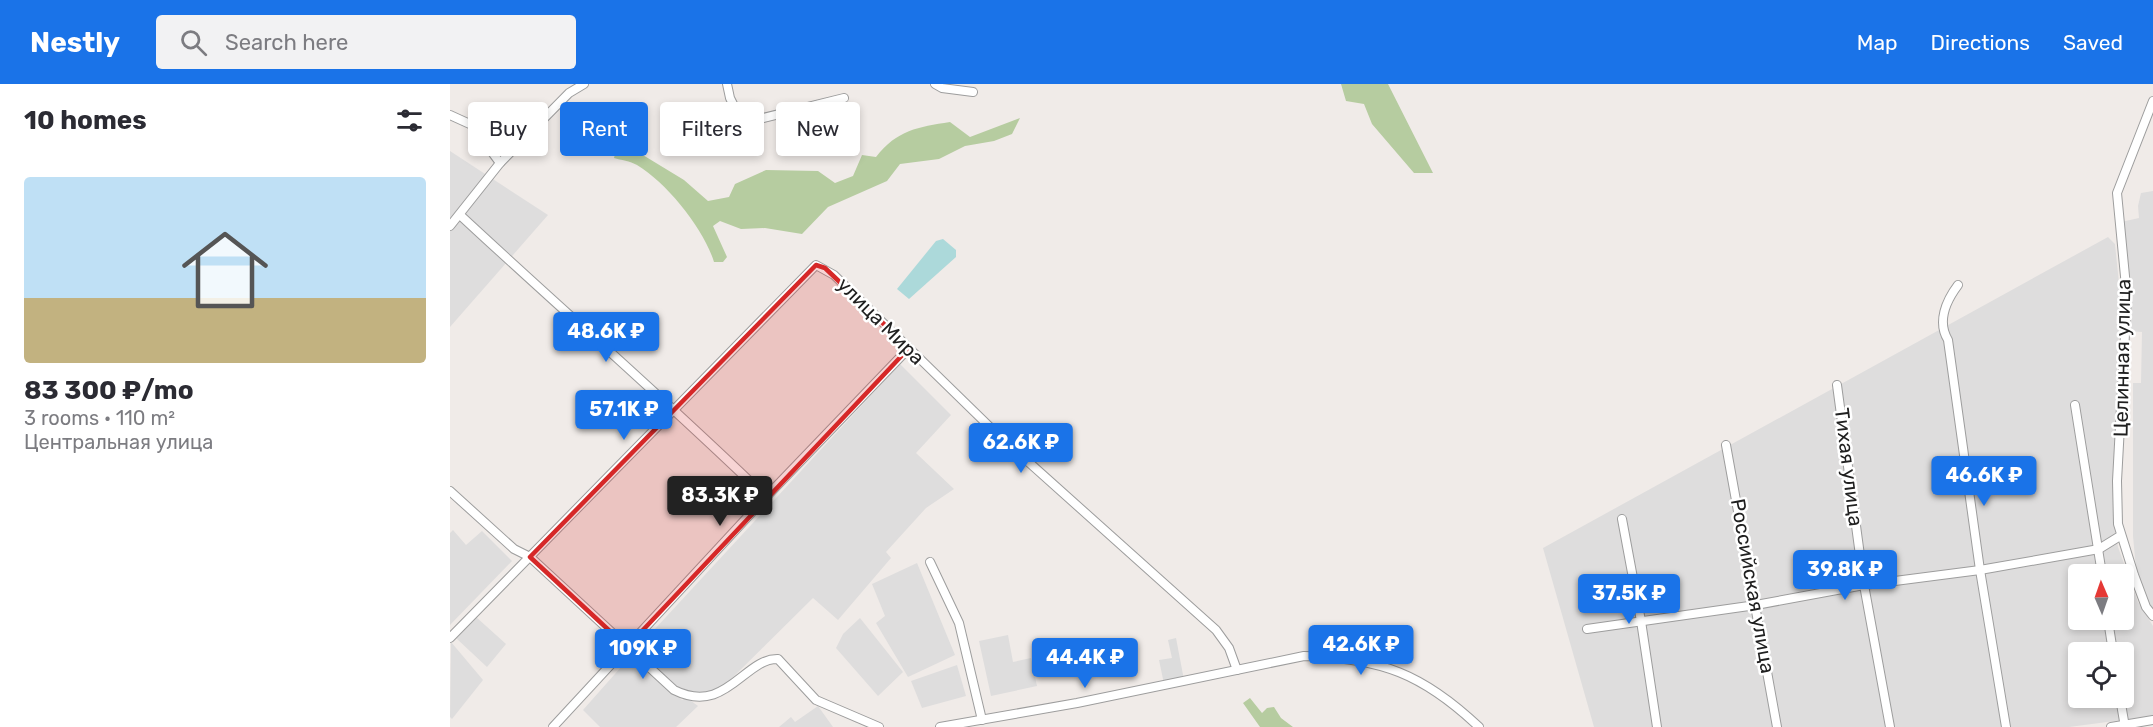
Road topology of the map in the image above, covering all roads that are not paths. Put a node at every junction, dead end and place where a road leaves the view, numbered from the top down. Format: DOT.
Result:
graph roads {
  1 [pos="584,84"];
  2 [pos="727,84"];
  3 [pos="935,84"];
  4 [pos="973,92"];
  5 [pos="844,98"];
  6 [pos="2153,101"];
  7 [pos="450,115"];
  8 [pos="500,163"];
  9 [pos="460,215"];
  10 [pos="450,226"];
  11 [pos="1958,285"];
  12 [pos="909,348"];
  13 [pos="1838,385"];
  14 [pos="2075,405"];
  15 [pos="673,408"];
  16 [pos="1726,445"];
  17 [pos="450,490"];
  18 [pos="766,497"];
  19 [pos="1622,519"];
  20 [pos="2120,537"];
  21 [pos="2099,549"];
  22 [pos="530,557"];
  23 [pos="930,562"];
  24 [pos="2101,564"];
  25 [pos="1980,570"];
  26 [pos="1864,585"];
  27 [pos="1756,605"];
  28 [pos="2153,616"];
  29 [pos="1641,621"];
  30 [pos="1587,629"];
  31 [pos="450,638"];
  32 [pos="627,647"];
  33 [pos="1235,671"];
  34 [pos="2121,708"];
  35 [pos="982,720"];
  36 [pos="2153,720"];
  37 [pos="2124,726"];
  38 [pos="553,727"];
  39 [pos="879,727"];
  40 [pos="940,727"];
  41 [pos="1479,727"];
  42 [pos="1657,727"];
  43 [pos="1777,727"];
  44 [pos="1890,727"];
  45 [pos="2006,727"];
  46 [pos="2111,727"];
  1 -- 8 [label="street"];
  2 -- 5 [label="street"];
  3 -- 4 [label="street"];
  6 -- 20 [label="street, Целинная улица"];
  7 -- 8 [label="street"];
  8 -- 9 [label="street"];
  9 -- 10 [label="street"];
  9 -- 15 [label="street"];
  11 -- 25 [label="street"];
  12 -- 15 [label="street, улица Мира"];
  12 -- 18 [label="street"];
  12 -- 33 [label="street, улица Мира"];
  13 -- 26 [label="street, Тихая улица"];
  14 -- 21 [label="street"];
  15 -- 18 [label="street"];
  15 -- 22 [label="street, улица Мира"];
  16 -- 27 [label="street, Российская улица"];
  17 -- 22 [label="street"];
  18 -- 32 [label="street"];
  19 -- 29 [label="street"];
  20 -- 21 [label="street"];
  20 -- 28 [label="street, Целинная улица"];
  21 -- 24 [label="street"];
  21 -- 25 [label="street"];
  22 -- 31 [label="street, улица Мира"];
  22 -- 32 [label="street"];
  23 -- 35 [label="street"];
  25 -- 26 [label="street"];
  25 -- 45 [label="street"];
  26 -- 27 [label="street"];
  26 -- 44 [label="street, Тихая улица"];
  27 -- 29 [label="street"];
  27 -- 43 [label="street, Российская улица"];
  29 -- 30 [label="street"];
  29 -- 42 [label="street"];
  32 -- 38 [label="street"];
  32 -- 39 [label="street"];
  33 -- 35 [label="street"];
  33 -- 41 [label="street"];
  34 -- 37 [label="street"];
  35 -- 40 [label="street"];
  36 -- 37 [label="street"];
  37 -- 46 [label="street"];
}
